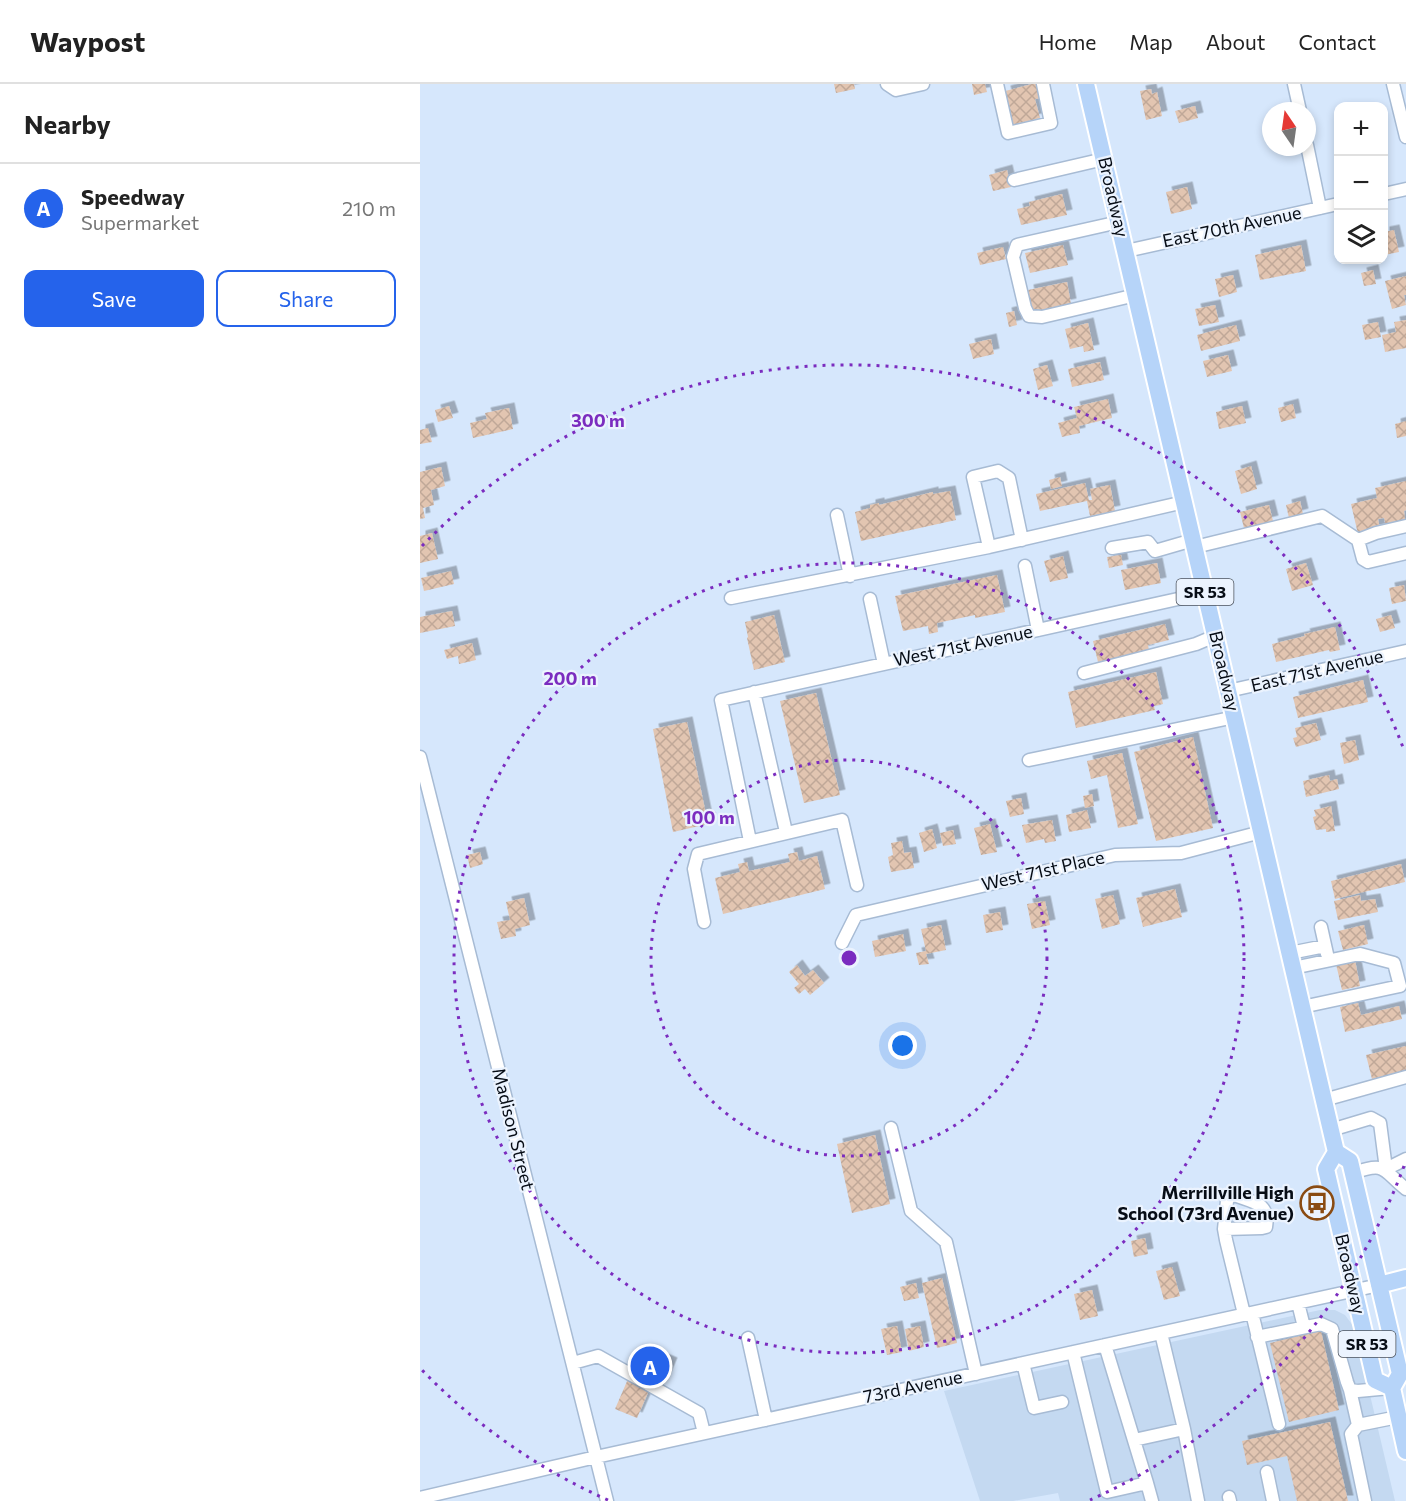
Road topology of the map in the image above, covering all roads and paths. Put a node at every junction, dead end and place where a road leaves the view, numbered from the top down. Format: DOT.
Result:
graph roads {
  1 [pos="887,84"];
  2 [pos="923,84"];
  3 [pos="997,84"];
  4 [pos="1043,84"];
  5 [pos="1086,84"];
  6 [pos="1294,84"];
  7 [pos="1393,84"];
  8 [pos="1298,102"];
  9 [pos="1406,137"];
  10 [pos="1309,156"];
  11 [pos="1104,159"];
  12 [pos="1014,180"];
  13 [pos="1406,189"];
  14 [pos="1388,193"];
  15 [pos="1334,205"];
  16 [pos="1320,208"];
  17 [pos="1119,222"];
  18 [pos="1126,251"];
  19 [pos="1136,295"];
  20 [pos="1184,502"];
  21 [pos="837,515"];
  22 [pos="1406,526"];
  23 [pos="1022,540"];
  24 [pos="1358,540"];
  25 [pos="1194,543"];
  26 [pos="989,547"];
  27 [pos="1112,548"];
  28 [pos="1406,553"];
  29 [pos="1024,566"];
  30 [pos="850,576"];
  31 [pos="1205,593"];
  32 [pos="731,598"];
  33 [pos="870,599"];
  34 [pos="1038,630"];
  35 [pos="1215,636"];
  36 [pos="1406,651"];
  37 [pos="884,664"];
  38 [pos="1084,673"];
  39 [pos="1228,691"];
  40 [pos="754,693"];
  41 [pos="1234,717"];
  42 [pos="420,756"];
  43 [pos="1029,760"];
  44 [pos="786,832"];
  45 [pos="1261,832"];
  46 [pos="750,841"];
  47 [pos="857,885"];
  48 [pos="704,922"];
  49 [pos="1321,927"];
  50 [pos="842,943"];
  51 [pos="1325,946"];
  52 [pos="1291,961"];
  53 [pos="1329,961"];
  54 [pos="1302,1007"];
  55 [pos="1406,1077"];
  56 [pos="1324,1100"];
  57 [pos="891,1128"];
  58 [pos="1331,1131"];
  59 [pos="1336,1152"];
  60 [pos="1406,1159"];
  61 [pos="1386,1169"];
  62 [pos="1353,1173"];
  63 [pos="1406,1189"];
  64 [pos="1224,1229"];
  65 [pos="1406,1278"];
  66 [pos="1379,1285"];
  67 [pos="1354,1290"];
  68 [pos="1298,1303"];
  69 [pos="1248,1314"];
  70 [pos="1304,1327"];
  71 [pos="1161,1333"];
  72 [pos="1257,1337"];
  73 [pos="748,1338"];
  74 [pos="1105,1345"];
  75 [pos="1073,1352"];
  76 [pos="573,1363"];
  77 [pos="1023,1363"];
  78 [pos="975,1374"];
  79 [pos="1392,1388"];
  80 [pos="1350,1390"];
  81 [pos="1062,1402"];
  82 [pos="1398,1417"];
  83 [pos="766,1420"];
  84 [pos="1280,1424"];
  85 [pos="1358,1425"];
  86 [pos="1184,1429"];
  87 [pos="704,1433"];
  88 [pos="1134,1440"];
  89 [pos="1406,1450"];
  90 [pos="596,1457"];
  91 [pos="1267,1472"];
  92 [pos="1147,1483"];
  93 [pos="420,1498"];
  94 [pos="607,1501"];
  95 [pos="1152,1501"];
  96 [pos="1198,1501"];
  97 [pos="1273,1501"];
  98 [pos="1365,1501"];
  1 -- 2 [label="street"];
  3 -- 4 [label="street"];
  5 -- 11 [label="main road, Broadway / SR 53"];
  6 -- 8 [label="street"];
  7 -- 9 [label="street"];
  10 -- 16 [label="street"];
  11 -- 12 [label="street"];
  11 -- 17 [label="main road, Broadway / SR 53"];
  13 -- 14 [label="street"];
  15 -- 16 [label="street, East 70th Avenue"];
  16 -- 18 [label="street, East 70th Avenue"];
  17 -- 18 [label="main road, Broadway / SR 53"];
  17 -- 19 [label="street"];
  18 -- 19 [label="main road, Broadway / SR 53"];
  19 -- 20 [label="main road, Broadway / SR 53"];
  20 -- 23 [label="street"];
  20 -- 25 [label="main road, Broadway / SR 53"];
  21 -- 30 [label="street"];
  22 -- 24 [label="street"];
  23 -- 26 [label="street"];
  23 -- 26 [label="street"];
  24 -- 25 [label="street"];
  24 -- 28 [label="street"];
  25 -- 27 [label="street"];
  25 -- 31 [label="main road, Broadway / SR 53"];
  26 -- 30 [label="street"];
  29 -- 34 [label="street"];
  30 -- 32 [label="street"];
  31 -- 34 [label="street, West 71st Avenue"];
  31 -- 35 [label="main road, Broadway / SR 53"];
  33 -- 37 [label="street"];
  34 -- 37 [label="street, West 71st Avenue"];
  35 -- 38 [label="street"];
  35 -- 39 [label="main road, Broadway / SR 53"];
  36 -- 39 [label="street, East 71st Avenue"];
  37 -- 40 [label="street, West 71st Avenue"];
  39 -- 41 [label="main road, Broadway / SR 53"];
  40 -- 44 [label="street"];
  40 -- 46 [label="street, West 71st Avenue"];
  41 -- 43 [label="street"];
  41 -- 45 [label="main road, Broadway / SR 53"];
  42 -- 76 [label="street, Madison Street"];
  44 -- 46 [label="street"];
  44 -- 47 [label="street"];
  45 -- 50 [label="street, West 71st Place"];
  45 -- 52 [label="main road, Broadway / SR 53"];
  46 -- 48 [label="street"];
  49 -- 51 [label="street"];
  51 -- 52 [label="street"];
  51 -- 53 [label="street"];
  52 -- 53 [label="street"];
  52 -- 54 [label="main road, Broadway / SR 53"];
  53 -- 54 [label="street"];
  54 -- 56 [label="main road, Broadway / SR 53"];
  55 -- 56 [label="street"];
  56 -- 58 [label="main road, Broadway / SR 53"];
  57 -- 78 [label="street"];
  58 -- 59 [label="main road, Broadway / SR 53"];
  58 -- 61 [label="street"];
  59 -- 62 [label="main road, Broadway / SR 53"];
  59 -- 67 [label="main road, Broadway / SR 53"];
  60 -- 61 [label="street"];
  61 -- 62 [label="street"];
  61 -- 63 [label="street"];
  62 -- 66 [label="main road, Broadway / SR 53"];
  64 -- 69 [label="street"];
  65 -- 66 [label="main road, 73rd Avenue"];
  66 -- 67 [label="street, 73rd Avenue"];
  66 -- 79 [label="main road, Broadway / SR 53"];
  67 -- 68 [label="street, 73rd Avenue"];
  67 -- 79 [label="main road, Broadway / SR 53"];
  68 -- 69 [label="street, 73rd Avenue"];
  68 -- 70 [label="street"];
  69 -- 71 [label="street, 73rd Avenue"];
  69 -- 72 [label="street"];
  70 -- 72 [label="street"];
  70 -- 80 [label="street"];
  71 -- 74 [label="street, 73rd Avenue"];
  71 -- 86 [label="street"];
  72 -- 84 [label="street"];
  73 -- 83 [label="street"];
  74 -- 75 [label="street, 73rd Avenue"];
  74 -- 88 [label="street"];
  75 -- 77 [label="street, 73rd Avenue"];
  75 -- 92 [label="street"];
  76 -- 87 [label="street"];
  76 -- 90 [label="street, Madison Street"];
  77 -- 78 [label="street, 73rd Avenue"];
  77 -- 81 [label="street"];
  78 -- 83 [label="street, 73rd Avenue"];
  79 -- 80 [label="street"];
  79 -- 82 [label="main road, Broadway / SR 53"];
  80 -- 85 [label="street"];
  82 -- 85 [label="street"];
  82 -- 89 [label="main road, Broadway / SR 53"];
  83 -- 87 [label="street, 73rd Avenue"];
  85 -- 98 [label="street"];
  86 -- 88 [label="street"];
  86 -- 96 [label="street"];
  87 -- 90 [label="street, 73rd Avenue"];
  88 -- 92 [label="street"];
  90 -- 93 [label="street, 73rd Avenue"];
  90 -- 94 [label="street, Madison Street"];
  91 -- 97 [label="street"];
  92 -- 95 [label="street"];
}
